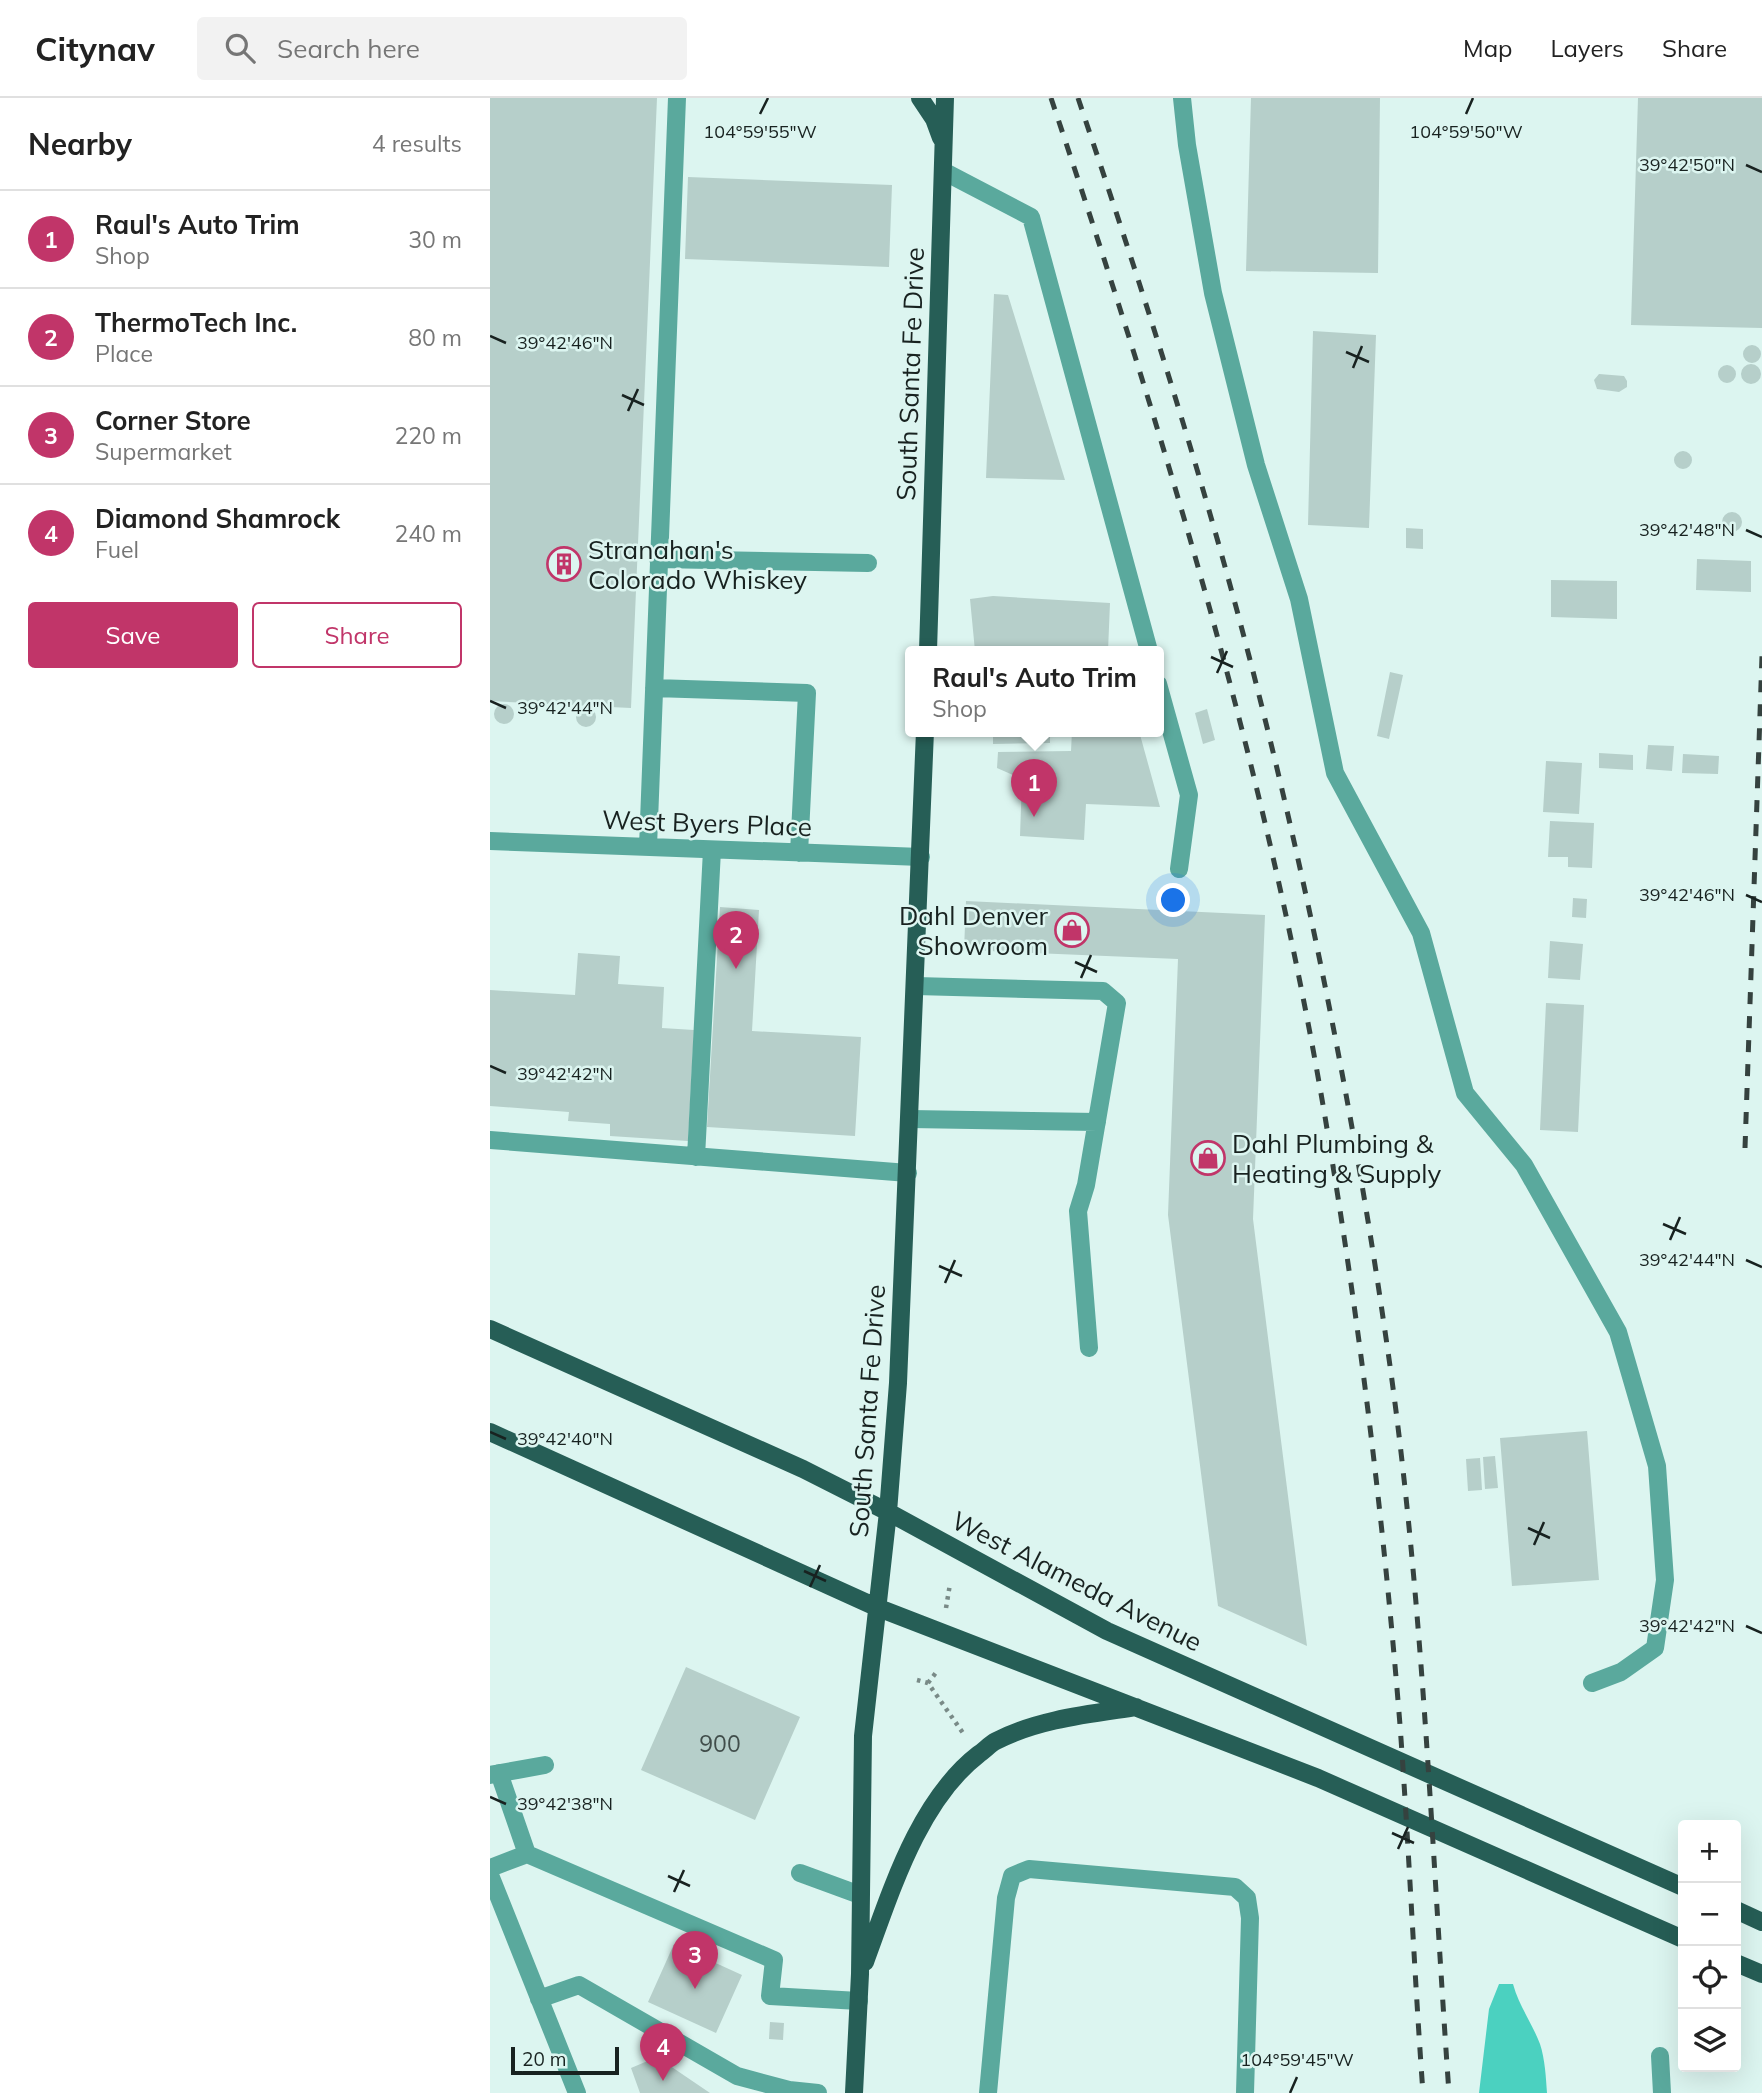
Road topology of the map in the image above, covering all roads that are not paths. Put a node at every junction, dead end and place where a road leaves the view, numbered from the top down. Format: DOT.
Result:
graph roads {
  1 [pos="677,98"];
  2 [pos="920,98"];
  3 [pos="946,98"];
  4 [pos="1182,98"];
  5 [pos="943,145"];
  6 [pos="943,171"];
  7 [pos="658,559"];
  8 [pos="868,563"];
  9 [pos="928,646"];
  10 [pos="1148,646"];
  11 [pos="654,688"];
  12 [pos="1164,705"];
  13 [pos="925,737"];
  14 [pos="490,841"];
  15 [pos="648,847"];
  16 [pos="712,850"];
  17 [pos="799,853"];
  18 [pos="921,857"];
  19 [pos="1179,869"];
  20 [pos="916,986"];
  21 [pos="910,1119"];
  22 [pos="1097,1122"];
  23 [pos="490,1140"];
  24 [pos="696,1157"];
  25 [pos="908,1172"];
  26 [pos="490,1329"];
  27 [pos="1089,1349"];
  28 [pos="490,1432"];
  29 [pos="888,1512"];
  30 [pos="876,1607"];
  31 [pos="1592,1683"];
  32 [pos="1136,1707"];
  33 [pos="545,1765"];
  34 [pos="495,1774"];
  35 [pos="527,1854"];
  36 [pos="490,1868"];
  37 [pos="800,1874"];
  38 [pos="490,1875"];
  39 [pos="1678,1885"];
  40 [pos="860,1895"];
  41 [pos="1741,1912"];
  42 [pos="1762,1922"];
  43 [pos="1678,1937"];
  44 [pos="1741,1965"];
  45 [pos="860,1974"];
  46 [pos="1762,1974"];
  47 [pos="539,1999"];
  48 [pos="859,2001"];
  49 [pos="1660,2056"];
  50 [pos="577,2093"];
  51 [pos="818,2093"];
  52 [pos="854,2093"];
  53 [pos="988,2093"];
  54 [pos="1245,2093"];
  55 [pos="1662,2093"];
  1 -- 7 [label="street"];
  2 -- 5 [label="main road"];
  3 -- 5 [label="main road, South Santa Fe Drive"];
  4 -- 31 [label="street"];
  5 -- 6 [label="main road, South Santa Fe Drive"];
  6 -- 9 [label="main road, South Santa Fe Drive"];
  6 -- 10 [label="street"];
  7 -- 8 [label="street"];
  7 -- 11 [label="street"];
  11 -- 15 [label="street"];
  11 -- 17 [label="street"];
  12 -- 19 [label="street"];
  13 -- 18 [label="main road, South Santa Fe Drive"];
  14 -- 15 [label="street, West Byers Place"];
  15 -- 16 [label="street, West Byers Place"];
  16 -- 17 [label="street, West Byers Place"];
  16 -- 24 [label="street"];
  17 -- 18 [label="street, West Byers Place"];
  18 -- 20 [label="main road, South Santa Fe Drive"];
  20 -- 21 [label="main road, South Santa Fe Drive"];
  20 -- 22 [label="street"];
  21 -- 22 [label="street"];
  21 -- 25 [label="main road, South Santa Fe Drive"];
  22 -- 27 [label="street"];
  23 -- 24 [label="street"];
  24 -- 25 [label="street"];
  25 -- 29 [label="main road, South Santa Fe Drive"];
  26 -- 29 [label="main road, West Alameda Avenue"];
  28 -- 30 [label="main road"];
  29 -- 30 [label="main road, South Santa Fe Drive"];
  29 -- 39 [label="main road, West Alameda Avenue"];
  30 -- 32 [label="main road"];
  30 -- 40 [label="main road, South Santa Fe Drive"];
  32 -- 43 [label="main road"];
  32 -- 45 [label="main road"];
  33 -- 34 [label="street"];
  34 -- 35 [label="street"];
  35 -- 36 [label="street"];
  35 -- 48 [label="street"];
  37 -- 40 [label="street"];
  38 -- 47 [label="street"];
  40 -- 45 [label="main road, South Santa Fe Drive"];
  41 -- 42 [label="main road"];
  44 -- 46 [label="main road"];
  45 -- 48 [label="main road, South Santa Fe Drive"];
  47 -- 50 [label="street"];
  47 -- 51 [label="street"];
  48 -- 52 [label="main road, South Santa Fe Drive"];
  49 -- 55 [label="street"];
  53 -- 54 [label="street"];
}
